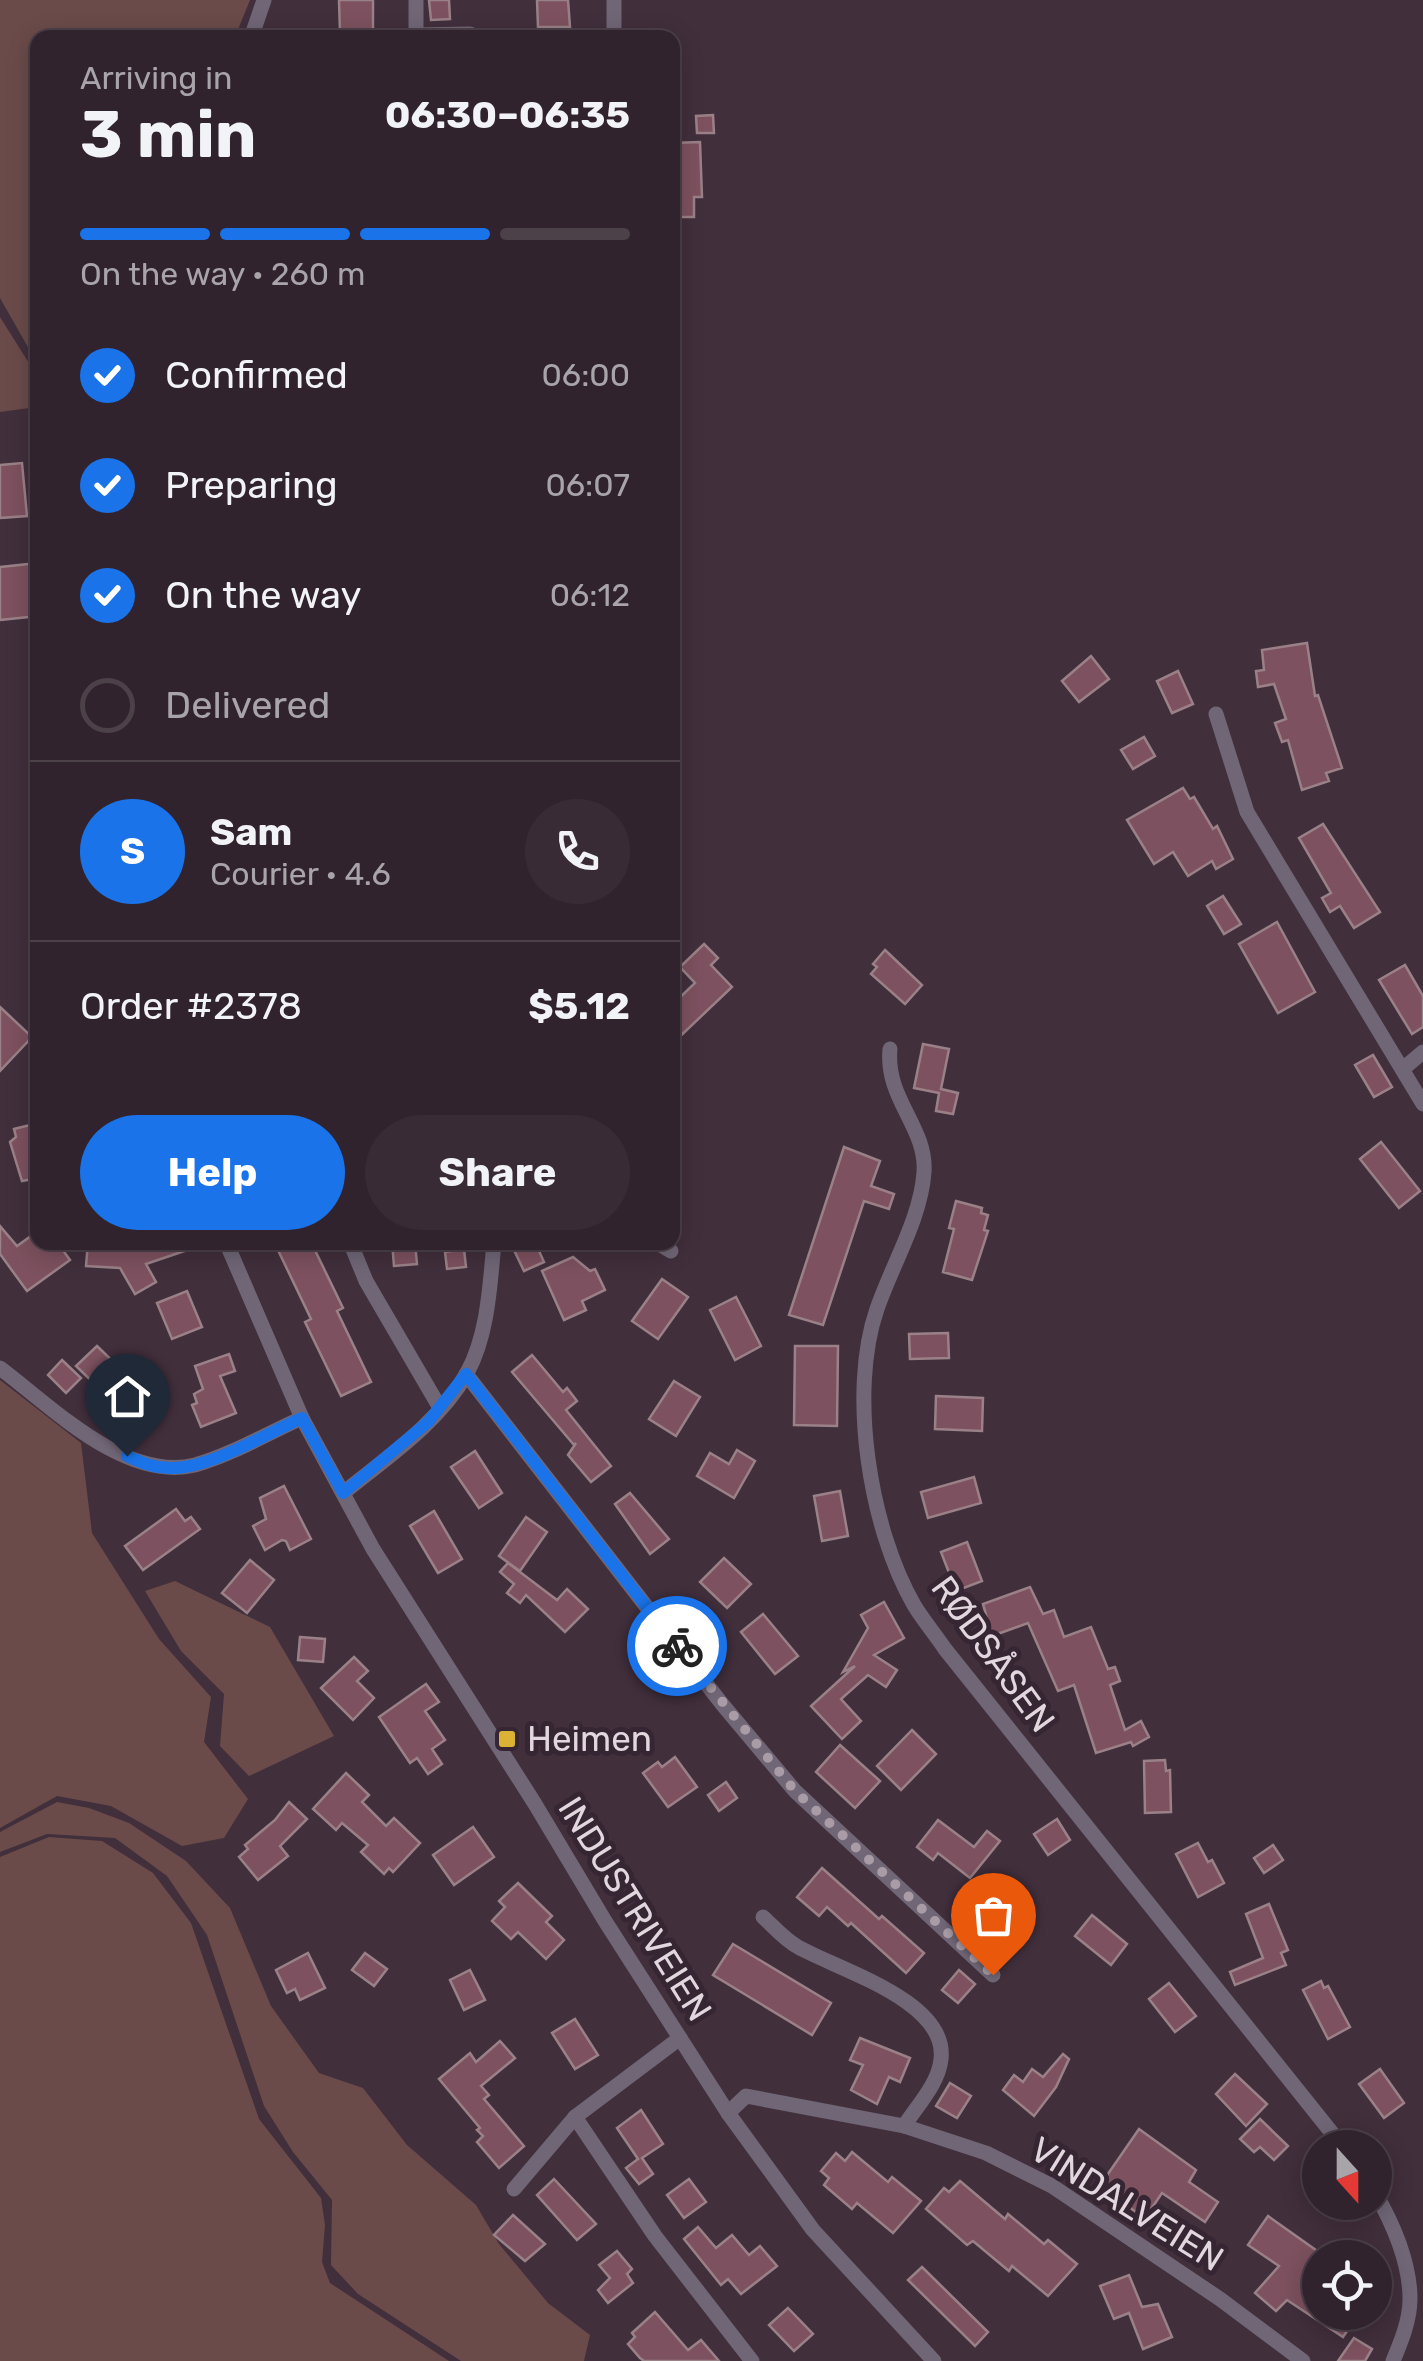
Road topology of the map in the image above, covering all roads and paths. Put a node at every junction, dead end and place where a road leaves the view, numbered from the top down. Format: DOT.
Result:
graph roads {
  1 [pos="264,0"];
  2 [pos="416,0"];
  3 [pos="614,0"];
  4 [pos="254,30"];
  5 [pos="416,30"];
  6 [pos="614,30"];
  7 [pos="1216,714"];
  8 [pos="890,1049"];
  9 [pos="1423,1052"];
  10 [pos="1404,1068"];
  11 [pos="1423,1104"];
  12 [pos="229,1250"];
  13 [pos="353,1250"];
  14 [pos="493,1250"];
  15 [pos="668,1250"];
  16 [pos="671,1252"];
  17 [pos="0,1368"];
  18 [pos="466,1374"];
  19 [pos="440,1408"];
  20 [pos="302,1418"];
  21 [pos="343,1493"];
  22 [pos="763,1917"];
  23 [pos="993,1975"];
  24 [pos="680,2038"];
  25 [pos="728,2113"];
  26 [pos="575,2118"];
  27 [pos="904,2126"];
  28 [pos="1330,2130"];
  29 [pos="514,2190"];
  30 [pos="1389,2220"];
  31 [pos="1417,2297"];
  32 [pos="752,2361"];
  33 [pos="934,2361"];
  34 [pos="1303,2361"];
  35 [pos="1393,2361"];
  1 -- 4 [label="street"];
  2 -- 5 [label="street"];
  3 -- 6 [label="street"];
  7 -- 10 [label="street"];
  8 -- 28 [label="street, RØDSÅSEN"];
  9 -- 10 [label="street"];
  10 -- 11 [label="street"];
  12 -- 20 [label="street, INDUSTRIVEIEN"];
  13 -- 19 [label="street"];
  14 -- 18 [label="street"];
  15 -- 16 [label="street"];
  17 -- 20 [label="street"];
  18 -- 19 [label="street"];
  18 -- 23 [label="street"];
  19 -- 21 [label="street"];
  20 -- 21 [label="street, INDUSTRIVEIEN"];
  21 -- 24 [label="street, INDUSTRIVEIEN"];
  22 -- 27 [label="street"];
  24 -- 25 [label="street, INDUSTRIVEIEN"];
  24 -- 26 [label="street"];
  25 -- 27 [label="street, VINDALVEIEN"];
  25 -- 33 [label="street, INDUSTRIVEIEN"];
  26 -- 29 [label="street"];
  26 -- 32 [label="street"];
  27 -- 34 [label="street, VINDALVEIEN"];
  30 -- 31 [label="street"];
  31 -- 35 [label="street"];
}
